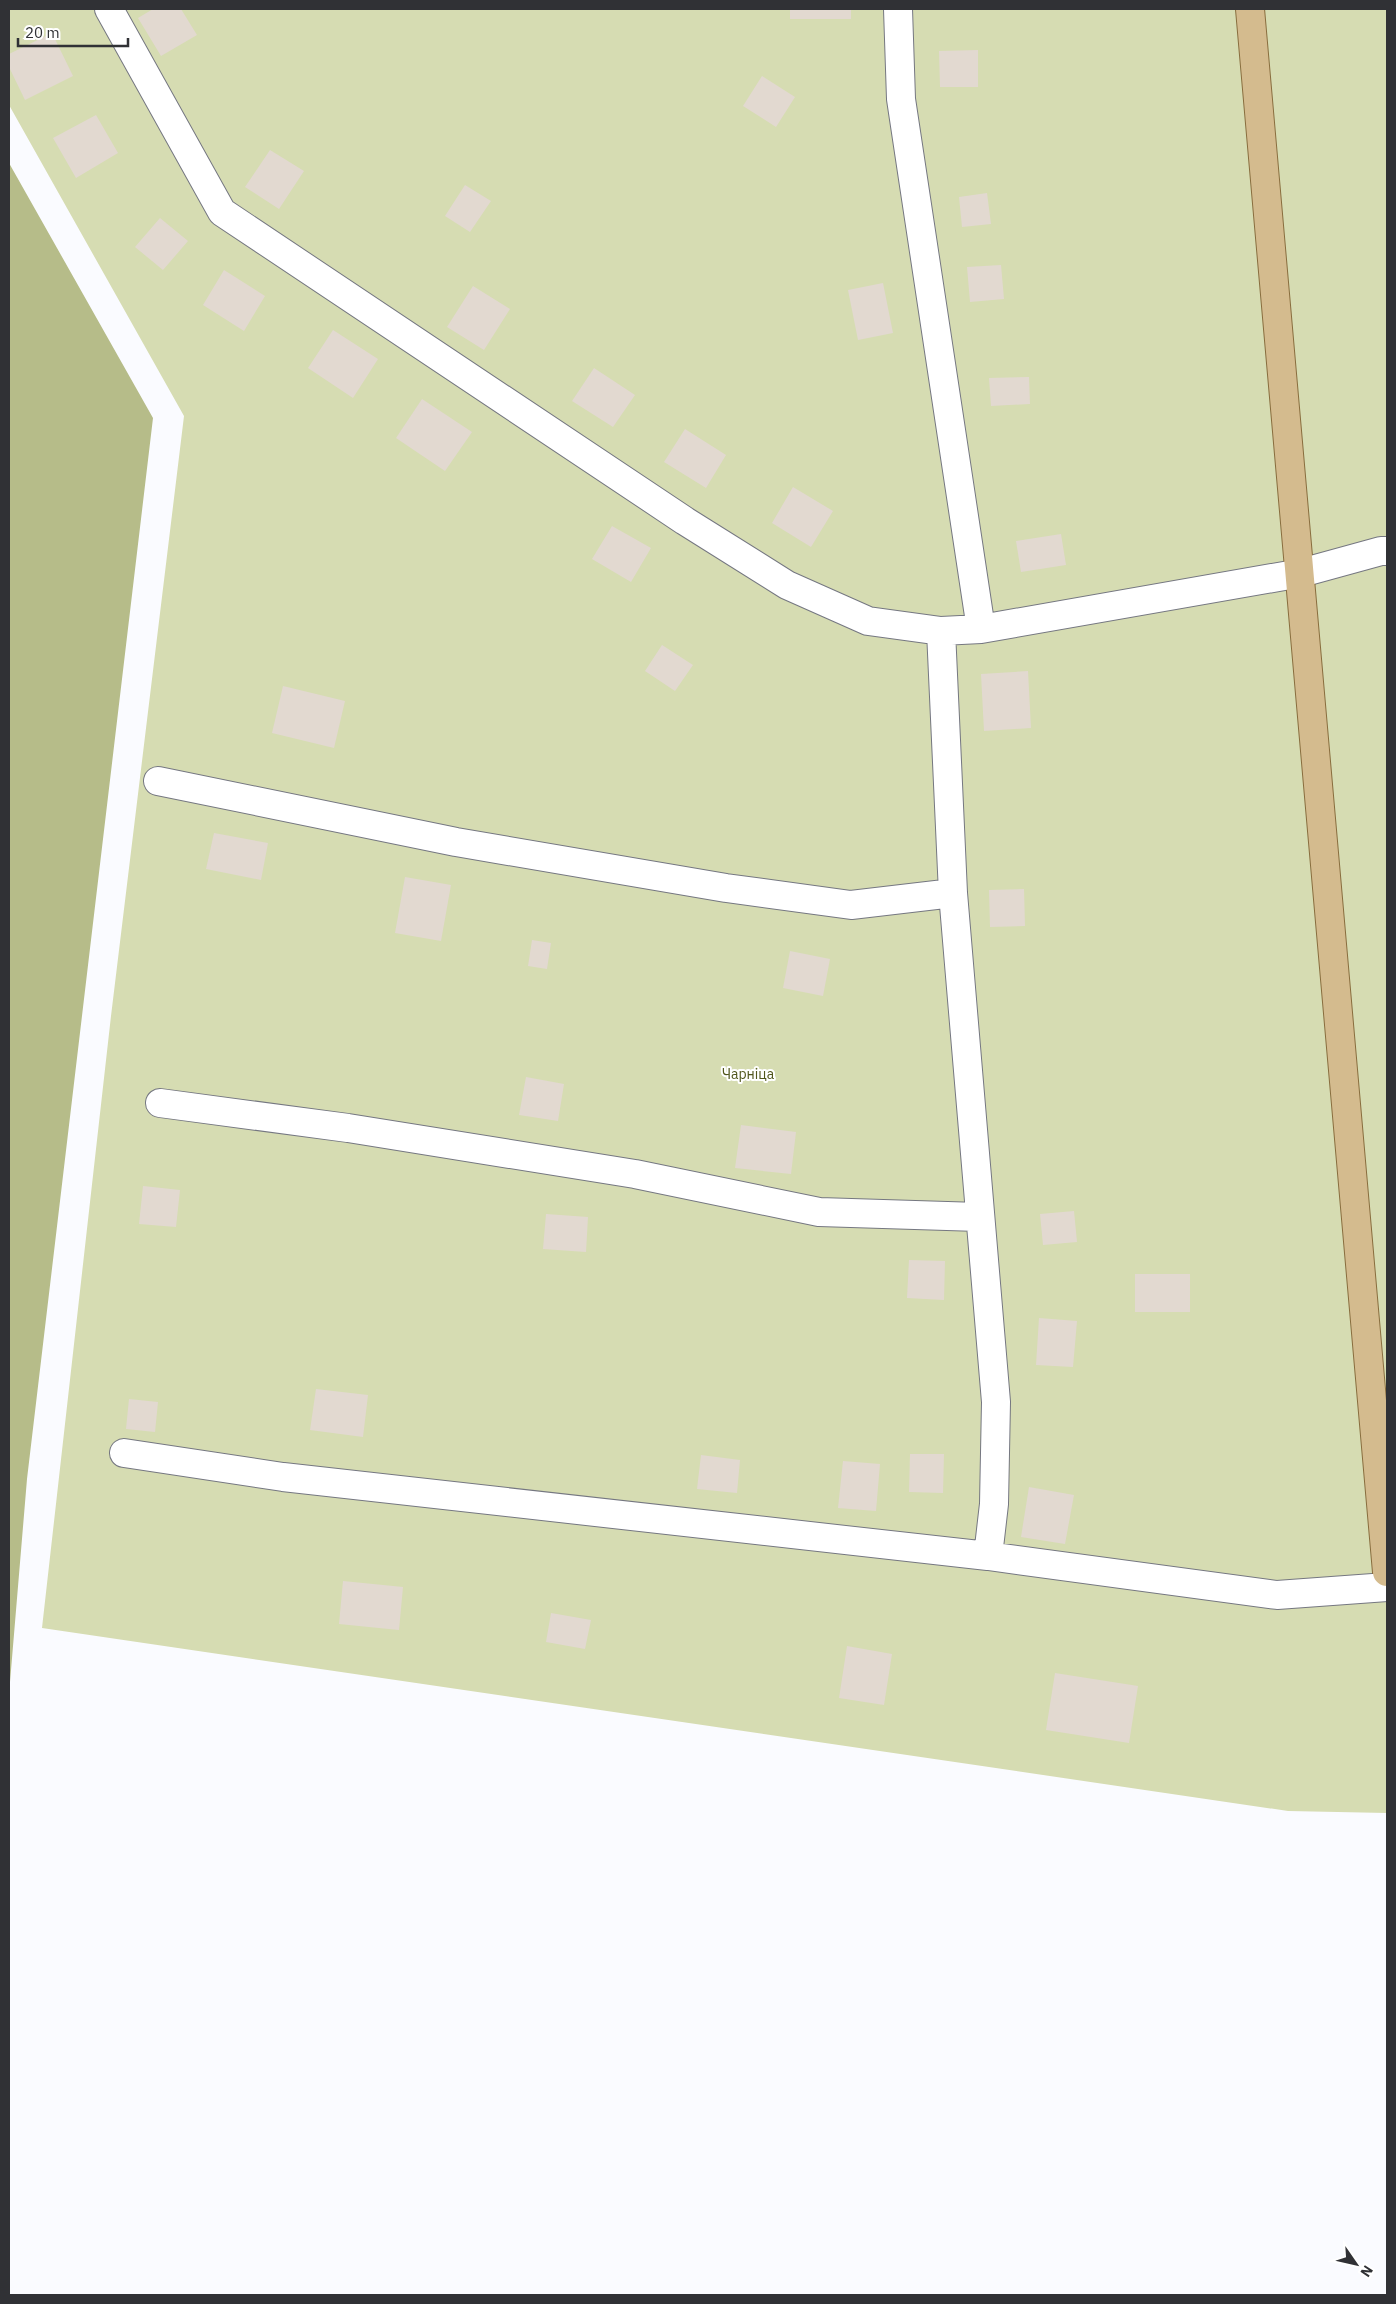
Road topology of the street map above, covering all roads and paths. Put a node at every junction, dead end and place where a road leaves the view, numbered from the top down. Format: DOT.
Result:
graph roads {
  1 [pos="109,9"];
  2 [pos="898,9"];
  3 [pos="1250,9"];
  4 [pos="1387,551"];
  5 [pos="1301,573"];
  6 [pos="981,629"];
  7 [pos="941,630"];
  8 [pos="158,781"];
  9 [pos="953,893"];
  10 [pos="160,1103"];
  11 [pos="979,1217"];
  12 [pos="124,1453"];
  13 [pos="988,1556"];
  14 [pos="1387,1572"];
  15 [pos="1387,1587"];
  1 -- 7 [label="street"];
  2 -- 6 [label="street"];
  3 -- 5 [label="main road"];
  4 -- 5 [label="street"];
  5 -- 6 [label="street"];
  5 -- 14 [label="main road"];
  6 -- 7 [label="street"];
  7 -- 9 [label="street"];
  8 -- 9 [label="street"];
  9 -- 11 [label="street"];
  10 -- 11 [label="street"];
  11 -- 13 [label="street"];
  12 -- 13 [label="street"];
  13 -- 15 [label="street"];
}
